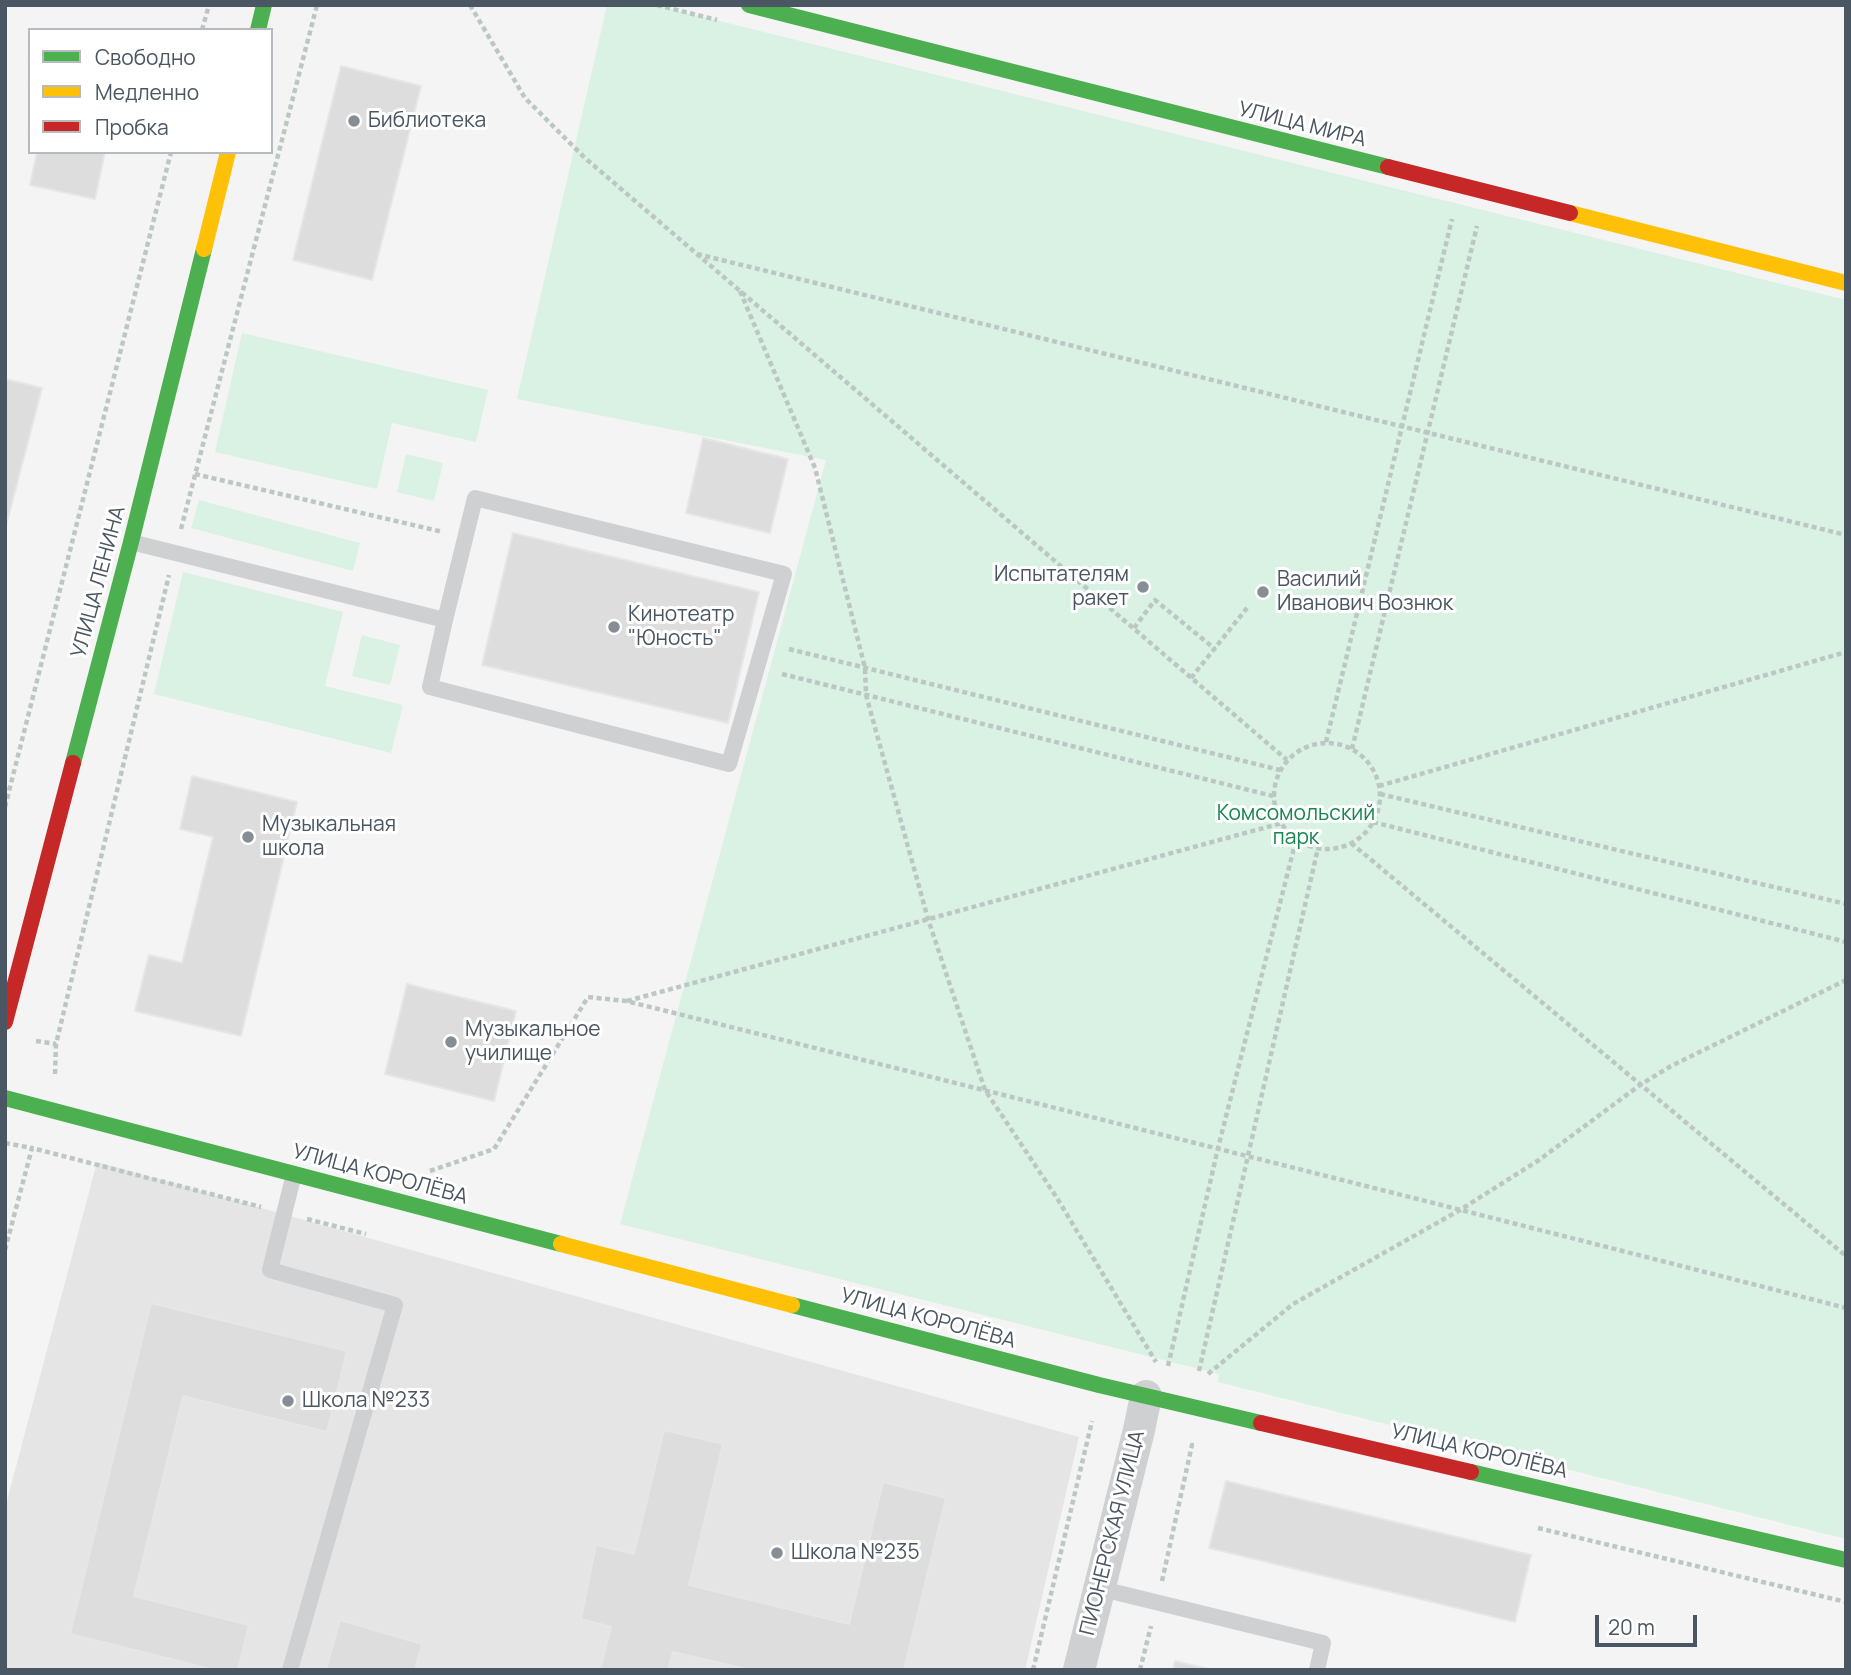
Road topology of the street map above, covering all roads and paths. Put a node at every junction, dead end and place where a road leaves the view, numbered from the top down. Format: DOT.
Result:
graph roads {
  1 [pos="209,5"];
  2 [pos="264,5"];
  3 [pos="317,5"];
  4 [pos="470,5"];
  5 [pos="749,5"];
  6 [pos="203,28"];
  7 [pos="258,28"];
  8 [pos="170,154"];
  9 [pos="228,154"];
  10 [pos="1455,206"];
  11 [pos="1476,226"];
  12 [pos="697,254"];
  13 [pos="1846,283"];
  14 [pos="740,291"];
  15 [pos="1403,426"];
  16 [pos="1427,433"];
  17 [pos="195,474"];
  18 [pos="1846,535"];
  19 [pos="465,537"];
  20 [pos="131,542"];
  21 [pos="174,553"];
  22 [pos="1247,608"];
  23 [pos="445,620"];
  24 [pos="1134,628"];
  25 [pos="764,643"];
  26 [pos="1215,649"];
  27 [pos="1846,652"];
  28 [pos="757,668"];
  29 [pos="865,668"];
  30 [pos="1191,678"];
  31 [pos="866,695"];
  32 [pos="1326,742"];
  33 [pos="1352,749"];
  34 [pos="1287,760"];
  35 [pos="1280,770"];
  36 [pos="1378,786"];
  37 [pos="1380,794"];
  38 [pos="1273,796"];
  39 [pos="5,807"];
  40 [pos="1373,822"];
  41 [pos="1282,823"];
  42 [pos="1296,839"];
  43 [pos="1351,843"];
  44 [pos="1318,848"];
  45 [pos="1846,904"];
  46 [pos="928,919"];
  47 [pos="1846,942"];
  48 [pos="1846,981"];
  49 [pos="626,1001"];
  50 [pos="5,1022"];
  51 [pos="68,1077"];
  52 [pos="1640,1085"];
  53 [pos="985,1090"];
  54 [pos="5,1098"];
  55 [pos="1218,1148"];
  56 [pos="425,1172"];
  57 [pos="294,1174"];
  58 [pos="1460,1210"];
  59 [pos="285,1213"];
  60 [pos="379,1237"];
  61 [pos="5,1250"];
  62 [pos="1846,1256"];
  63 [pos="1846,1308"];
  64 [pos="1159,1366"];
  65 [pos="1207,1375"];
  66 [pos="1196,1384"];
  67 [pos="1156,1387"];
  68 [pos="1092,1419"];
  69 [pos="1206,1449"];
  70 [pos="1526,1526"];
  71 [pos="1846,1560"];
  72 [pos="1098,1588"];
  73 [pos="1157,1602"];
  74 [pos="1846,1602"];
  75 [pos="290,1670"];
  76 [pos="1033,1670"];
  77 [pos="1079,1670"];
  78 [pos="1140,1670"];
  79 [pos="1317,1670"];
  1 -- 6 [label="path"];
  2 -- 7 [label="street"];
  3 -- 17 [label="path"];
  4 -- 12 [label="path"];
  5 -- 13 [label="street, УЛИЦА МИРА"];
  8 -- 39 [label="path"];
  9 -- 20 [label="street, УЛИЦА ЛЕНИНА"];
  10 -- 15 [label="path"];
  11 -- 16 [label="path"];
  12 -- 14 [label="path"];
  12 -- 15 [label="path"];
  14 -- 24 [label="path"];
  14 -- 29 [label="path"];
  15 -- 16 [label="path"];
  15 -- 32 [label="path"];
  16 -- 18 [label="path"];
  16 -- 33 [label="path"];
  17 -- 19 [label="path"];
  17 -- 21 [label="path"];
  19 -- 23 [label="lane"];
  19 -- 25 [label="lane"];
  20 -- 21 [label="lane"];
  20 -- 50 [label="street, УЛИЦА ЛЕНИНА"];
  21 -- 23 [label="lane"];
  21 -- 51 [label="path"];
  22 -- 26 [label="path"];
  23 -- 28 [label="lane"];
  24 -- 26 [label="path"];
  24 -- 30 [label="path"];
  25 -- 28 [label="lane"];
  25 -- 29 [label="path"];
  26 -- 30 [label="path"];
  27 -- 36 [label="path"];
  28 -- 31 [label="path"];
  29 -- 31 [label="path"];
  29 -- 35 [label="path"];
  30 -- 34 [label="path"];
  31 -- 38 [label="path"];
  31 -- 46 [label="path"];
  32 -- 33 [label="path"];
  32 -- 34 [label="path"];
  33 -- 36 [label="path"];
  34 -- 35 [label="path"];
  35 -- 38 [label="path"];
  36 -- 37 [label="path"];
  37 -- 40 [label="path"];
  37 -- 45 [label="path"];
  38 -- 41 [label="path"];
  40 -- 43 [label="path"];
  40 -- 47 [label="path"];
  41 -- 42 [label="path"];
  41 -- 46 [label="path"];
  42 -- 44 [label="path"];
  42 -- 55 [label="path"];
  43 -- 44 [label="path"];
  43 -- 52 [label="path"];
  44 -- 66 [label="path"];
  46 -- 49 [label="path"];
  46 -- 53 [label="path"];
  48 -- 52 [label="path"];
  49 -- 53 [label="path"];
  49 -- 56 [label="path"];
  52 -- 58 [label="path"];
  52 -- 62 [label="path"];
  53 -- 55 [label="path"];
  53 -- 64 [label="path"];
  54 -- 57 [label="street, УЛИЦА КОРОЛЁВА"];
  55 -- 58 [label="path"];
  55 -- 67 [label="path"];
  57 -- 59 [label="lane"];
  57 -- 67 [label="street, УЛИЦА КОРОЛЁВА"];
  58 -- 63 [label="path"];
  58 -- 65 [label="path"];
  59 -- 60 [label="path"];
  59 -- 61 [label="path"];
  59 -- 75 [label="lane"];
  67 -- 71 [label="street, УЛИЦА КОРОЛЁВА"];
  67 -- 72 [label="street, ПИОНЕРСКАЯ УЛИЦА"];
  68 -- 76 [label="path"];
  69 -- 73 [label="path"];
  70 -- 74 [label="path"];
  72 -- 73 [label="lane"];
  72 -- 77 [label="street, ПИОНЕРСКАЯ УЛИЦА"];
  73 -- 78 [label="path"];
  73 -- 79 [label="lane"];
}
